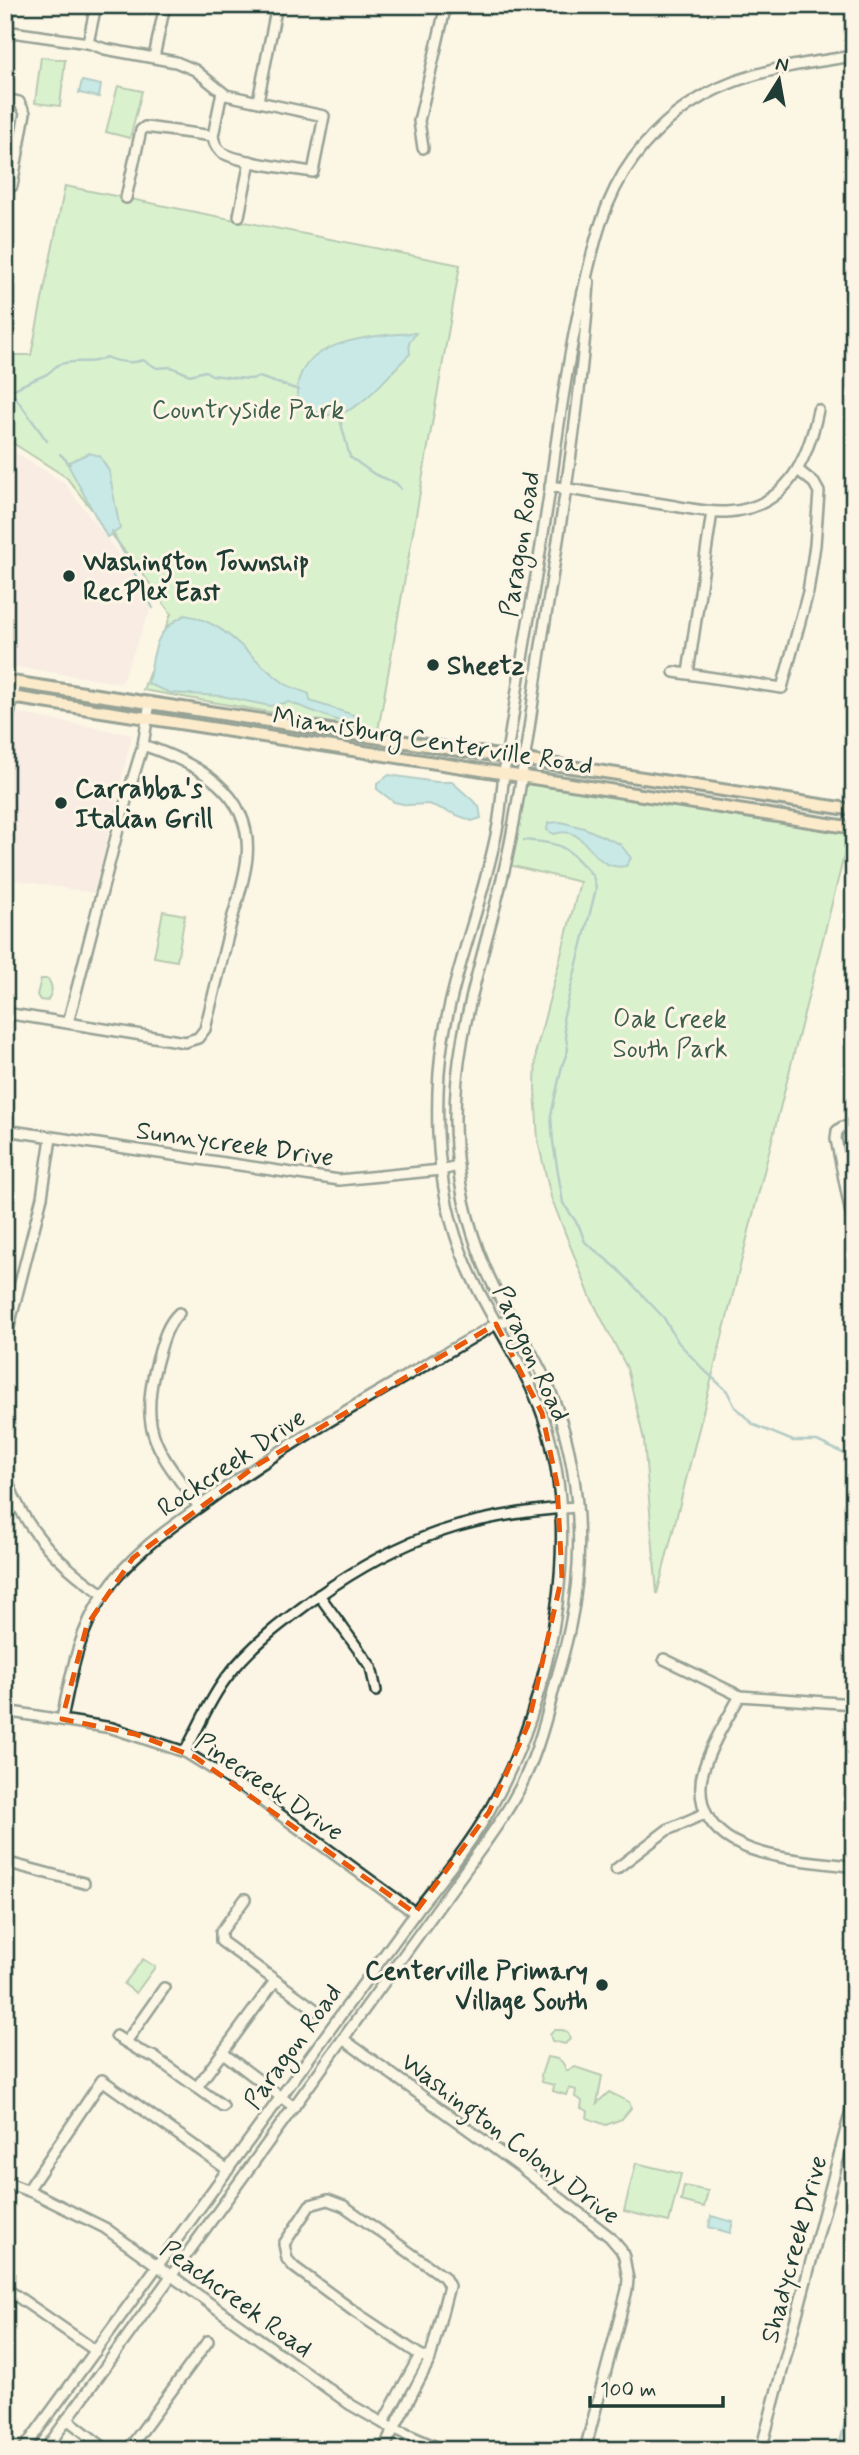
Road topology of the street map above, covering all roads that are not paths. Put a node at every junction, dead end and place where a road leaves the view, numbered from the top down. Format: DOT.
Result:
graph roads {
  1 [pos="96,5"];
  2 [pos="165,5"];
  3 [pos="277,5"];
  4 [pos="446,5"];
  5 [pos="5,31"];
  6 [pos="88,43"];
  7 [pos="854,56"];
  8 [pos="154,57"];
  9 [pos="222,93"];
  10 [pos="5,99"];
  11 [pos="258,101"];
  12 [pos="213,136"];
  13 [pos="423,148"];
  14 [pos="250,161"];
  15 [pos="12,186"];
  16 [pos="126,198"];
  17 [pos="239,216"];
  18 [pos="591,256"];
  19 [pos="561,403"];
  20 [pos="578,405"];
  21 [pos="818,410"];
  22 [pos="798,470"];
  23 [pos="550,486"];
  24 [pos="567,489"];
  25 [pos="712,512"];
  26 [pos="674,672"];
  27 [pos="688,673"];
  28 [pos="10,681"];
  29 [pos="10,697"];
  30 [pos="150,702"];
  31 [pos="147,719"];
  32 [pos="315,728"];
  33 [pos="5,733"];
  34 [pos="143,745"];
  35 [pos="312,745"];
  36 [pos="506,758"];
  37 [pos="523,760"];
  38 [pos="504,772"];
  39 [pos="521,775"];
  40 [pos="724,791"];
  41 [pos="722,807"];
  42 [pos="854,810"];
  43 [pos="854,828"];
  44 [pos="5,1013"];
  45 [pos="68,1023"];
  46 [pos="854,1127"];
  47 [pos="5,1130"];
  48 [pos="51,1138"];
  49 [pos="458,1166"];
  50 [pos="441,1170"];
  51 [pos="854,1229"];
  52 [pos="180,1313"];
  53 [pos="512,1319"];
  54 [pos="496,1324"];
  55 [pos="5,1342"];
  56 [pos="5,1471"];
  57 [pos="18,1505"];
  58 [pos="199,1507"];
  59 [pos="576,1507"];
  60 [pos="559,1508"];
  61 [pos="5,1511"];
  62 [pos="103,1594"];
  63 [pos="320,1595"];
  64 [pos="664,1659"];
  65 [pos="376,1691"];
  66 [pos="740,1696"];
  67 [pos="854,1704"];
  68 [pos="5,1711"];
  69 [pos="62,1719"];
  70 [pos="185,1752"];
  71 [pos="706,1813"];
  72 [pos="5,1862"];
  73 [pos="854,1867"];
  74 [pos="616,1869"];
  75 [pos="84,1883"];
  76 [pos="244,1899"];
  77 [pos="415,1913"];
  78 [pos="275,1981"];
  79 [pos="164,1988"];
  80 [pos="316,2010"];
  81 [pos="116,2036"];
  82 [pos="343,2039"];
  83 [pos="126,2042"];
  84 [pos="223,2053"];
  85 [pos="197,2087"];
  86 [pos="281,2095"];
  87 [pos="854,2099"];
  88 [pos="223,2106"];
  89 [pos="294,2107"];
  90 [pos="228,2170"];
  91 [pos="5,2182"];
  92 [pos="28,2190"];
  93 [pos="157,2266"];
  94 [pos="172,2276"];
  95 [pos="5,2288"];
  96 [pos="208,2341"];
  97 [pos="96,2351"];
  98 [pos="420,2355"];
  99 [pos="430,2359"];
  100 [pos="67,2419"];
  101 [pos="383,2423"];
  102 [pos="394,2429"];
  103 [pos="23,2450"];
  104 [pos="45,2450"];
  105 [pos="107,2450"];
  106 [pos="128,2450"];
  107 [pos="383,2450"];
  108 [pos="443,2450"];
  109 [pos="585,2450"];
  110 [pos="761,2450"];
  1 -- 6 [label="street"];
  2 -- 8 [label="street"];
  3 -- 11 [label="street"];
  4 -- 13 [label="street"];
  5 -- 6 [label="street"];
  6 -- 8 [label="street"];
  7 -- 18 [label="street, Paragon Road"];
  8 -- 9 [label="street"];
  9 -- 11 [label="street"];
  9 -- 12 [label="street"];
  10 -- 15 [label="street"];
  11 -- 14 [label="street"];
  12 -- 14 [label="street"];
  12 -- 16 [label="street"];
  14 -- 17 [label="street"];
  18 -- 19 [label="street, Paragon Road"];
  18 -- 20 [label="street, Paragon Road"];
  19 -- 20 [label="street"];
  19 -- 23 [label="street, Paragon Road"];
  20 -- 24 [label="street, Paragon Road"];
  21 -- 22 [label="street"];
  22 -- 25 [label="street"];
  22 -- 27 [label="street"];
  23 -- 24 [label="street"];
  23 -- 36 [label="street, Paragon Road"];
  24 -- 25 [label="street"];
  24 -- 37 [label="street, Paragon Road"];
  25 -- 27 [label="street"];
  26 -- 27 [label="street"];
  28 -- 29 [label="street"];
  28 -- 30 [label="main road, Miamisburg Centerville Road"];
  29 -- 31 [label="main road, Miamisburg Centerville Road"];
  29 -- 33 [label="street"];
  30 -- 31 [label="street"];
  30 -- 32 [label="main road, Miamisburg Centerville Road"];
  31 -- 34 [label="street"];
  31 -- 35 [label="main road, Miamisburg Centerville Road"];
  32 -- 35 [label="main road"];
  32 -- 36 [label="main road, Miamisburg Centerville Road"];
  34 -- 45 [label="street"];
  34 -- 45 [label="street"];
  35 -- 38 [label="main road, Miamisburg Centerville Road"];
  36 -- 37 [label="main road, Miamisburg Centerville Road"];
  36 -- 38 [label="street, Paragon Road"];
  37 -- 39 [label="street, Paragon Road"];
  37 -- 40 [label="main road, Miamisburg Centerville Road"];
  38 -- 39 [label="main road, Miamisburg Centerville Road"];
  38 -- 50 [label="street, Paragon Road"];
  39 -- 41 [label="main road, Miamisburg Centerville Road"];
  39 -- 49 [label="street, Paragon Road"];
  40 -- 41 [label="main road"];
  40 -- 42 [label="main road, Miamisburg Centerville Road"];
  41 -- 43 [label="main road, Miamisburg Centerville Road"];
  44 -- 45 [label="street"];
  46 -- 51 [label="street"];
  47 -- 48 [label="street, Sunnycreek Drive"];
  48 -- 50 [label="street, Sunnycreek Drive"];
  48 -- 55 [label="street"];
  49 -- 50 [label="street, Sunnycreek Drive"];
  49 -- 53 [label="street, Paragon Road"];
  50 -- 54 [label="street, Paragon Road"];
  52 -- 58 [label="street"];
  53 -- 54 [label="street, Rockcreek Drive"];
  53 -- 59 [label="street, Paragon Road"];
  54 -- 58 [label="street, Rockcreek Drive"];
  54 -- 60 [label="street, Paragon Road"];
  56 -- 57 [label="street"];
  57 -- 61 [label="street"];
  57 -- 62 [label="street"];
  58 -- 62 [label="street, Rockcreek Drive"];
  59 -- 60 [label="street"];
  59 -- 82 [label="street, Paragon Road"];
  60 -- 63 [label="street"];
  60 -- 77 [label="street, Paragon Road"];
  62 -- 69 [label="street, Rockcreek Drive"];
  63 -- 65 [label="street"];
  63 -- 70 [label="street"];
  64 -- 66 [label="street"];
  66 -- 67 [label="street"];
  66 -- 71 [label="street"];
  68 -- 69 [label="street, Pinecreek Drive"];
  69 -- 70 [label="street, Pinecreek Drive"];
  70 -- 77 [label="street, Pinecreek Drive"];
  71 -- 73 [label="street"];
  71 -- 74 [label="street"];
  72 -- 75 [label="street"];
  76 -- 78 [label="street"];
  77 -- 86 [label="street, Paragon Road"];
  78 -- 80 [label="street"];
  78 -- 84 [label="street"];
  79 -- 83 [label="street"];
  81 -- 83 [label="street"];
  82 -- 89 [label="street, Paragon Road"];
  82 -- 109 [label="street, Washington Colony Drive"];
  83 -- 85 [label="street"];
  84 -- 85 [label="street"];
  84 -- 86 [label="street"];
  85 -- 88 [label="street"];
  86 -- 89 [label="street"];
  86 -- 90 [label="street, Paragon Road"];
  87 -- 110 [label="street, Shadycreek Drive"];
  89 -- 94 [label="street, Paragon Road"];
  90 -- 92 [label="street"];
  90 -- 93 [label="street, Paragon Road"];
  91 -- 92 [label="street, Peachcreek Road"];
  92 -- 93 [label="street, Peachcreek Road"];
  93 -- 94 [label="street, Peachcreek Road"];
  93 -- 97 [label="street, Paragon Road"];
  94 -- 100 [label="street, Paragon Road"];
  94 -- 101 [label="street, Peachcreek Road"];
  95 -- 97 [label="street"];
  96 -- 106 [label="street"];
  97 -- 103 [label="street, Paragon Road"];
  98 -- 99 [label="street"];
  98 -- 99 [label="street"];
  98 -- 101 [label="street"];
  99 -- 102 [label="street"];
  100 -- 104 [label="street, Paragon Road"];
  100 -- 105 [label="street"];
  101 -- 102 [label="street, Peachcreek Road"];
  102 -- 107 [label="street"];
  102 -- 108 [label="street, Peachcreek Road"];
}
